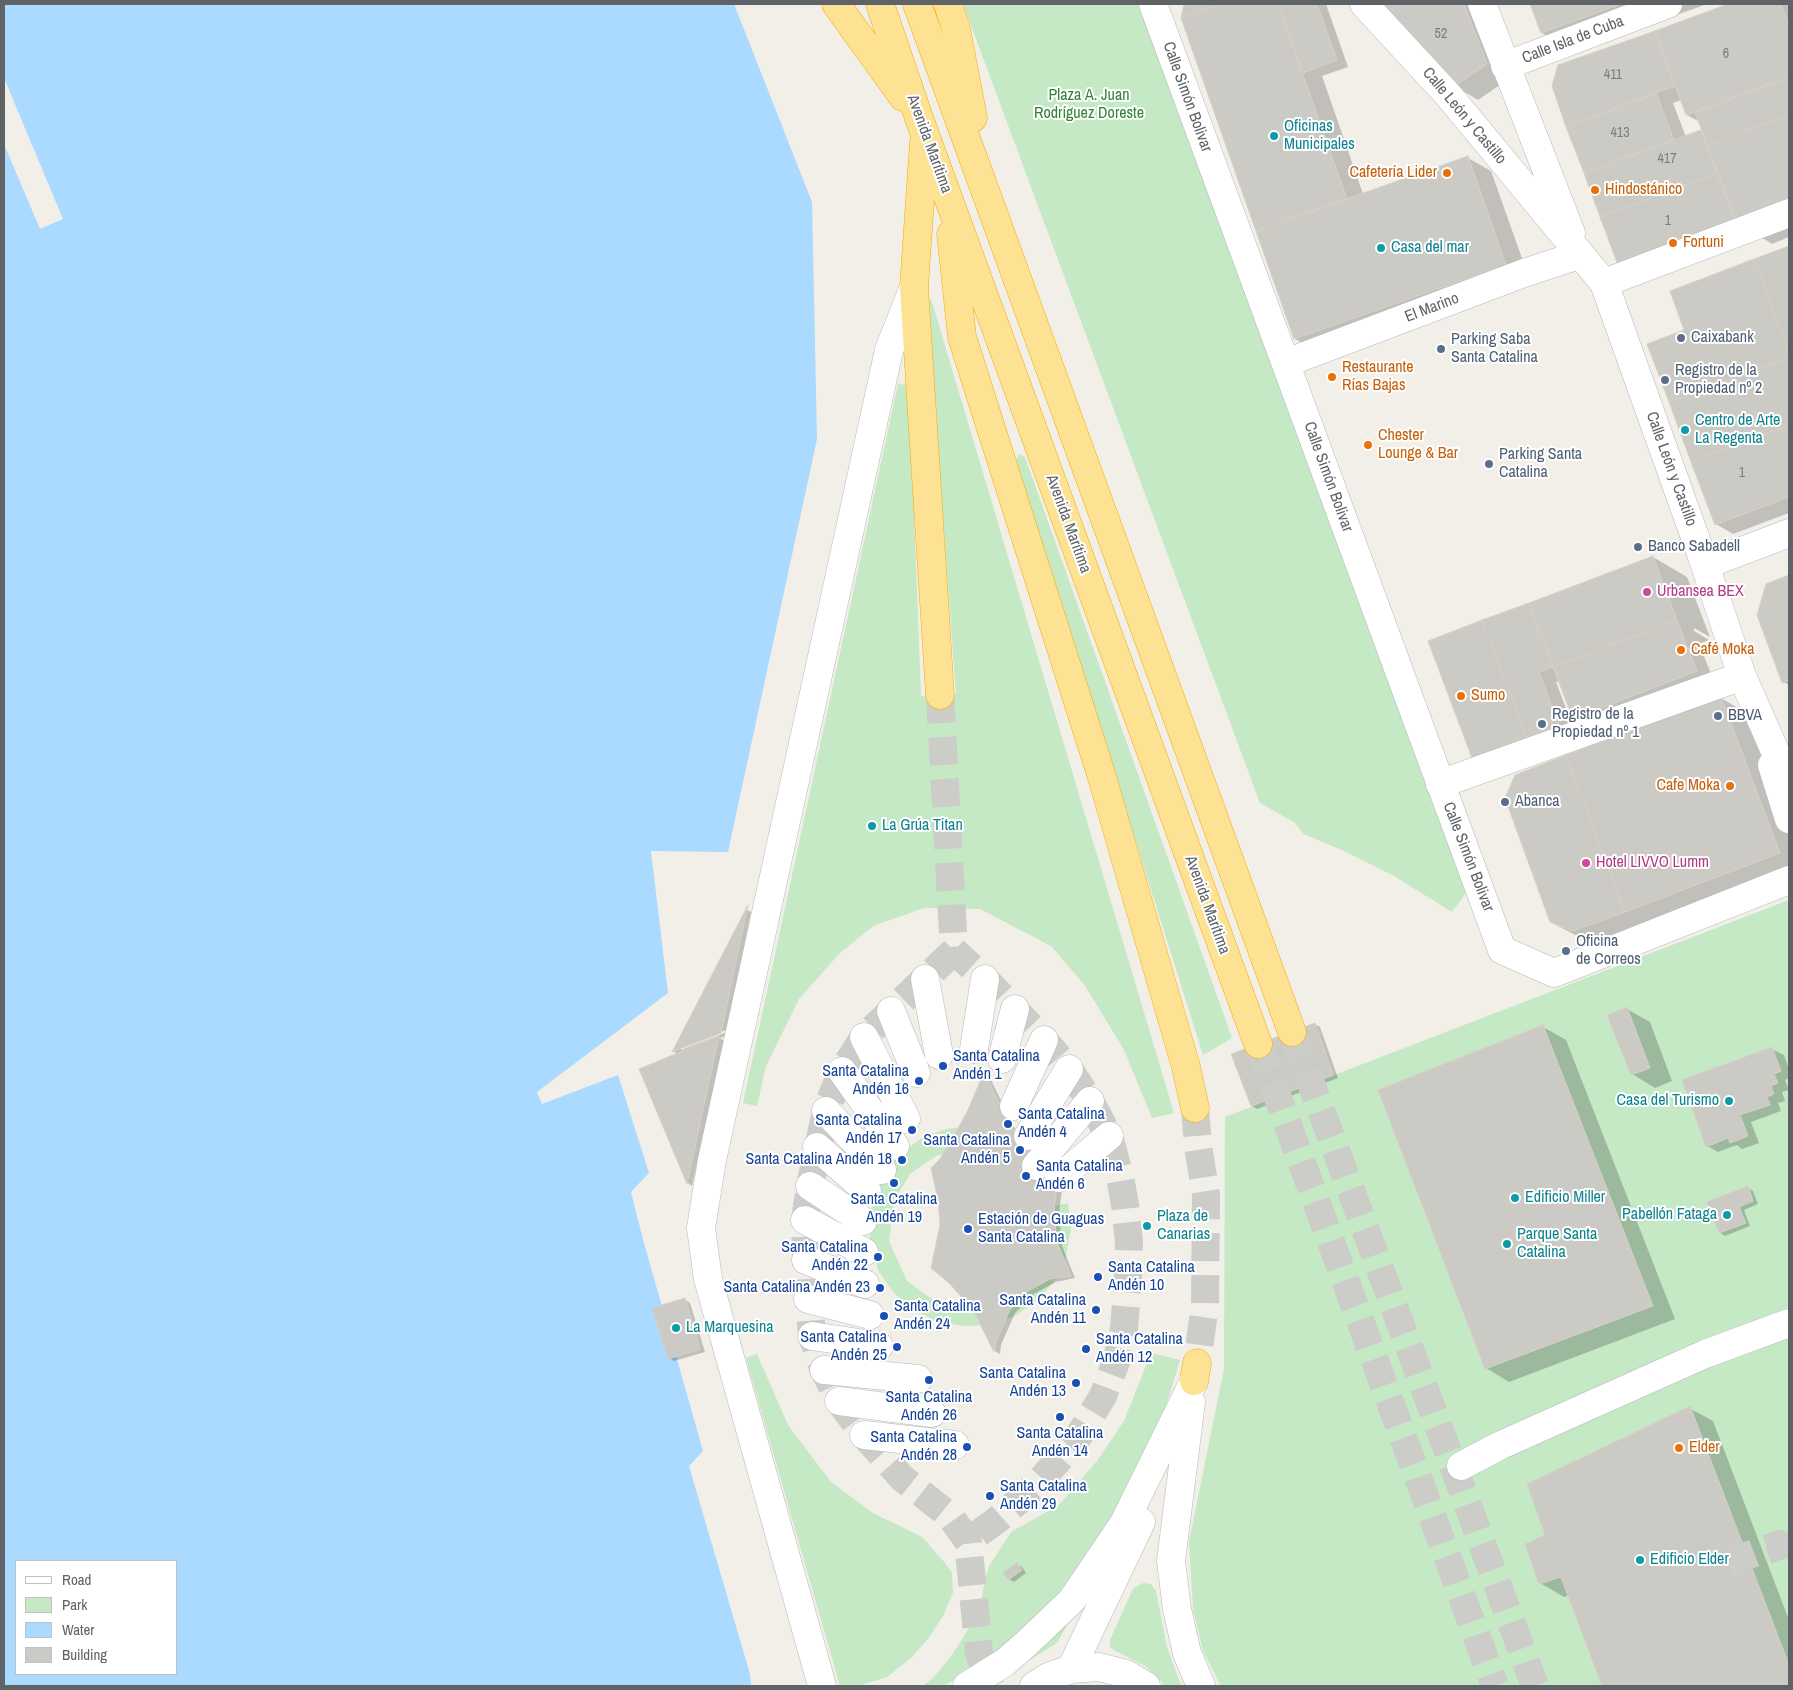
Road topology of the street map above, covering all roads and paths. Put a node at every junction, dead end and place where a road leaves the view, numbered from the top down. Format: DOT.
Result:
graph roads {
  1 [pos="836,4"];
  2 [pos="880,4"];
  3 [pos="917,4"];
  4 [pos="948,4"];
  5 [pos="1153,4"];
  6 [pos="1364,4"];
  7 [pos="1482,4"];
  8 [pos="1668,4"];
  9 [pos="1505,66"];
  10 [pos="922,127"];
  11 [pos="947,193"];
  12 [pos="987,196"];
  13 [pos="1789,213"];
  14 [pos="1579,255"];
  15 [pos="1604,283"];
  16 [pos="914,287"];
  17 [pos="1286,363"];
  18 [pos="1789,533"];
  19 [pos="1705,565"];
  20 [pos="1737,683"];
  21 [pos="940,695"];
  22 [pos="1789,783"];
  23 [pos="1440,784"];
  24 [pos="1789,819"];
  25 [pos="1789,880"];
  26 [pos="925,978"];
  27 [pos="985,979"];
  28 [pos="1015,1009"];
  29 [pos="891,1011"];
  30 [pos="1292,1032"];
  31 [pos="864,1037"];
  32 [pos="1044,1040"];
  33 [pos="1258,1044"];
  34 [pos="974,1049"];
  35 [pos="939,1055"];
  36 [pos="1002,1059"];
  37 [pos="1068,1069"];
  38 [pos="842,1071"];
  39 [pos="916,1073"];
  40 [pos="1090,1101"];
  41 [pos="1014,1106"];
  42 [pos="1195,1108"];
  43 [pos="826,1111"];
  44 [pos="906,1119"];
  45 [pos="1028,1136"];
  46 [pos="1109,1136"];
  47 [pos="895,1146"];
  48 [pos="817,1147"];
  49 [pos="810,1186"];
  50 [pos="805,1220"];
  51 [pos="863,1221"];
  52 [pos="864,1252"];
  53 [pos="806,1260"];
  54 [pos="865,1284"];
  55 [pos="808,1299"];
  56 [pos="870,1315"];
  57 [pos="1789,1323"];
  58 [pos="812,1336"];
  59 [pos="879,1346"];
  60 [pos="824,1370"];
  61 [pos="1195,1372"];
  62 [pos="918,1379"];
  63 [pos="839,1401"];
  64 [pos="932,1414"];
  65 [pos="864,1435"];
  66 [pos="955,1445"];
  67 [pos="1461,1466"];
  68 [pos="1071,1669"];
  69 [pos="822,1686"];
  70 [pos="967,1686"];
  71 [pos="1034,1686"];
  72 [pos="1146,1686"];
  73 [pos="1201,1686"];
  1 -- 10 [label="highway"];
  2 -- 10 [label="highway, Avenida Marítima"];
  3 -- 12 [label="highway"];
  4 -- 12 [label="highway"];
  5 -- 17 [label="street, Calle Simón Bolivar"];
  6 -- 14 [label="street, Calle León y Castillo"];
  7 -- 9 [label="street, Calle León y Castillo"];
  8 -- 9 [label="street, Calle Isla de Cuba"];
  9 -- 14 [label="street, Calle León y Castillo"];
  10 -- 11 [label="highway, Avenida Marítima"];
  10 -- 16 [label="highway"];
  11 -- 33 [label="highway, Avenida Marítima"];
  11 -- 42 [label="highway"];
  12 -- 30 [label="highway"];
  13 -- 15 [label="street"];
  14 -- 15 [label="street, Calle León y Castillo"];
  14 -- 17 [label="street, El Marino"];
  15 -- 19 [label="street, Calle León y Castillo"];
  16 -- 21 [label="highway"];
  16 -- 69 [label="street"];
  17 -- 23 [label="street, Calle Simón Bolivar"];
  18 -- 19 [label="street"];
  19 -- 20 [label="street, Calle León y Castillo"];
  20 -- 22 [label="street, Calle León y Castillo"];
  20 -- 23 [label="street"];
  20 -- 24 [label="street, Calle León y Castillo"];
  23 -- 25 [label="street, Calle Simón Bolivar"];
  26 -- 35 [label="street"];
  27 -- 34 [label="street"];
  28 -- 36 [label="street"];
  29 -- 39 [label="street"];
  31 -- 44 [label="street"];
  32 -- 41 [label="street"];
  37 -- 45 [label="street"];
  38 -- 47 [label="street"];
  40 -- 46 [label="street"];
  43 -- 48 [label="street"];
  49 -- 51 [label="street"];
  50 -- 52 [label="street"];
  53 -- 54 [label="street"];
  55 -- 56 [label="street"];
  57 -- 67 [label="street"];
  58 -- 59 [label="street"];
  60 -- 62 [label="street"];
  61 -- 68 [label="street"];
  61 -- 70 [label="street"];
  61 -- 73 [label="street"];
  63 -- 64 [label="street"];
  65 -- 66 [label="street"];
  68 -- 71 [label="street"];
  68 -- 72 [label="street"];
}
